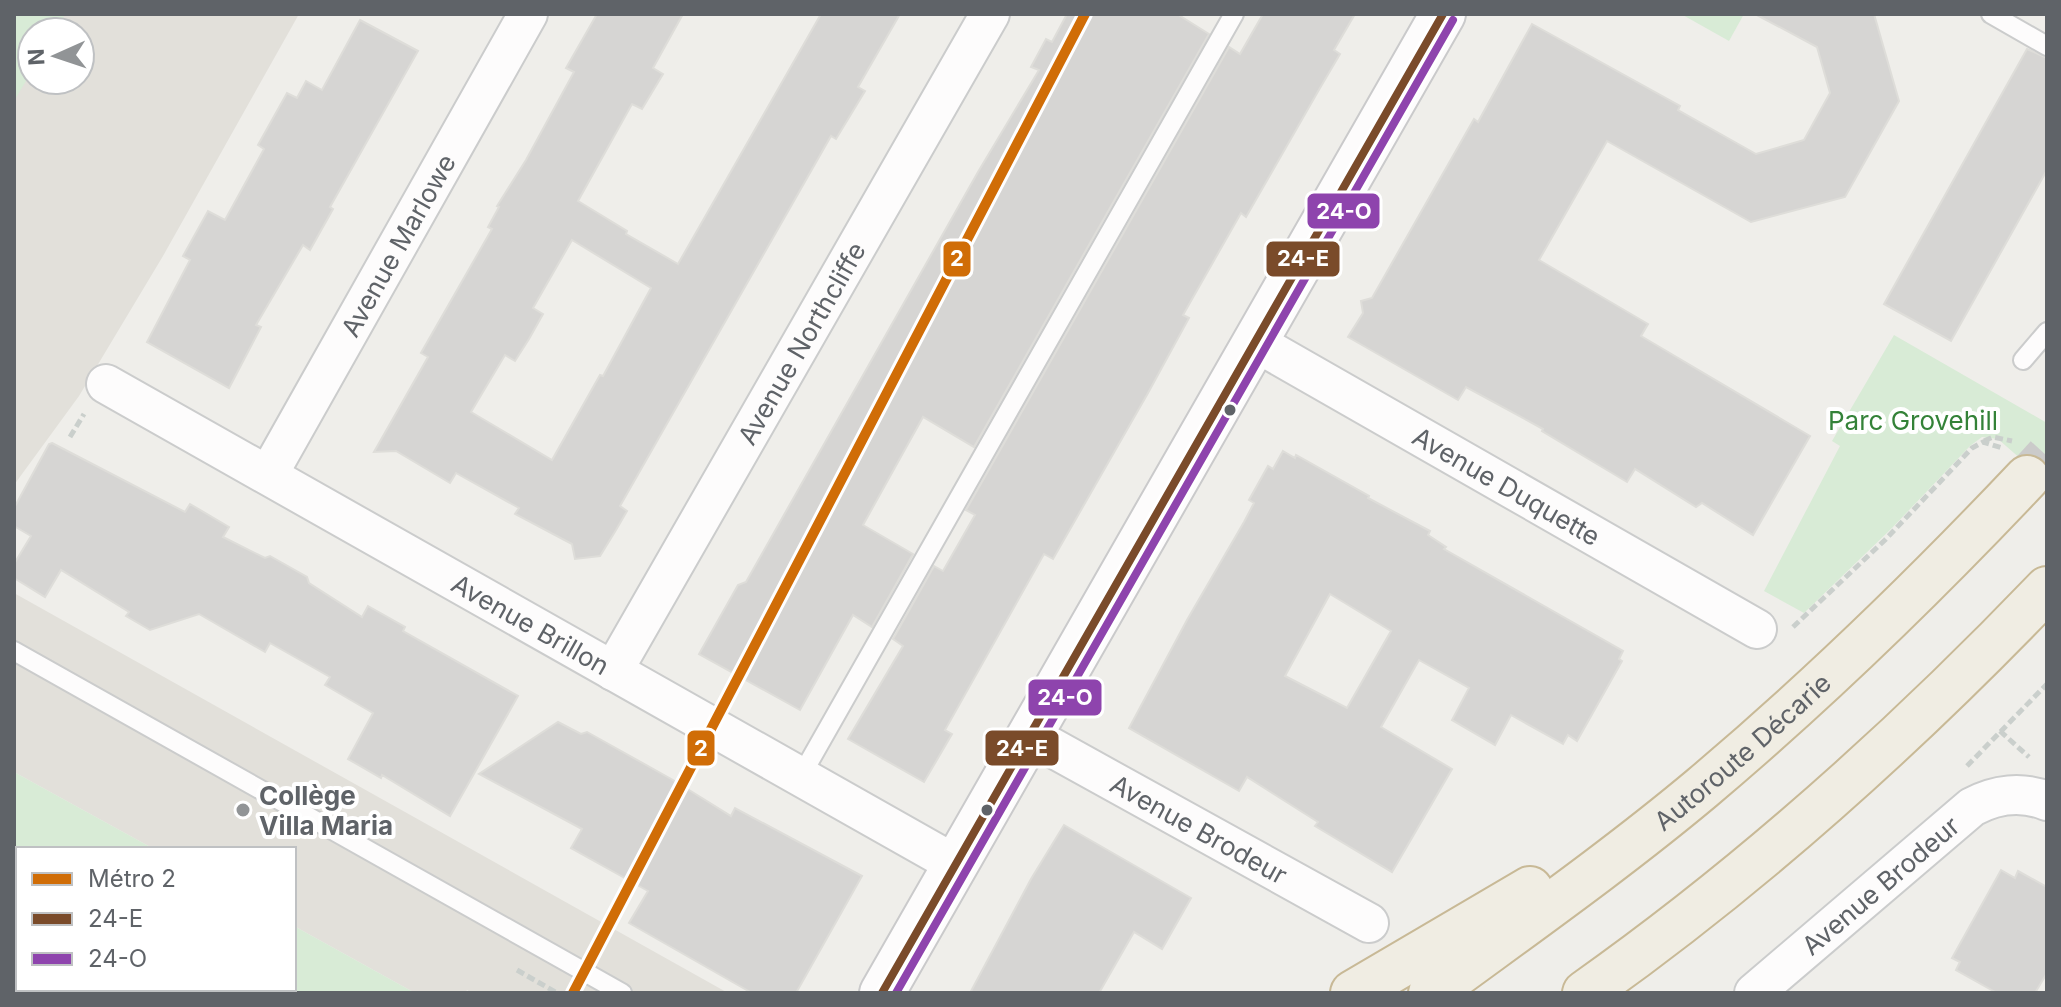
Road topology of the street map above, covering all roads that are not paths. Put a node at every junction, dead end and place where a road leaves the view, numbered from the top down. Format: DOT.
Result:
graph roads {
  1 [pos="528,14"];
  2 [pos="990,14"];
  3 [pos="1234,14"];
  4 [pos="1443,14"];
  5 [pos="1991,14"];
  6 [pos="2047,46"];
  7 [pos="2047,332"];
  8 [pos="1255,342"];
  9 [pos="2023,360"];
  10 [pos="98,394"];
  11 [pos="2020,467"];
  12 [pos="268,475"];
  13 [pos="2047,589"];
  14 [pos="1771,632"];
  15 [pos="14,651"];
  16 [pos="613,671"];
  17 [pos="1031,736"];
  18 [pos="801,776"];
  19 [pos="2031,786"];
  20 [pos="1701,789"];
  21 [pos="955,864"];
  22 [pos="1369,923"];
  23 [pos="622,993"];
  24 [pos="882,993"];
  25 [pos="1353,993"];
  26 [pos="1431,993"];
  27 [pos="1585,993"];
  28 [pos="1754,993"];
  1 -- 12 [label="street, Avenue Marlowe"];
  2 -- 16 [label="street, Avenue Northcliffe"];
  3 -- 18 [label="lane"];
  4 -- 8 [label="main road"];
  5 -- 6 [label="lane"];
  7 -- 9 [label="lane"];
  8 -- 14 [label="street, Avenue Duquette"];
  8 -- 17 [label="main road"];
  10 -- 12 [label="street, Avenue Brillon"];
  11 -- 20 [label="highway, Autoroute Décarie"];
  12 -- 16 [label="street, Avenue Brillon"];
  13 -- 27 [label="highway"];
  15 -- 23 [label="lane"];
  16 -- 18 [label="street, Avenue Brillon"];
  17 -- 21 [label="main road"];
  17 -- 22 [label="street, Avenue Brodeur"];
  18 -- 21 [label="street, Avenue Brillon"];
  19 -- 28 [label="street, Avenue Brodeur"];
  20 -- 25 [label="highway"];
  20 -- 26 [label="highway, Autoroute Décarie"];
  21 -- 24 [label="main road"];
}
